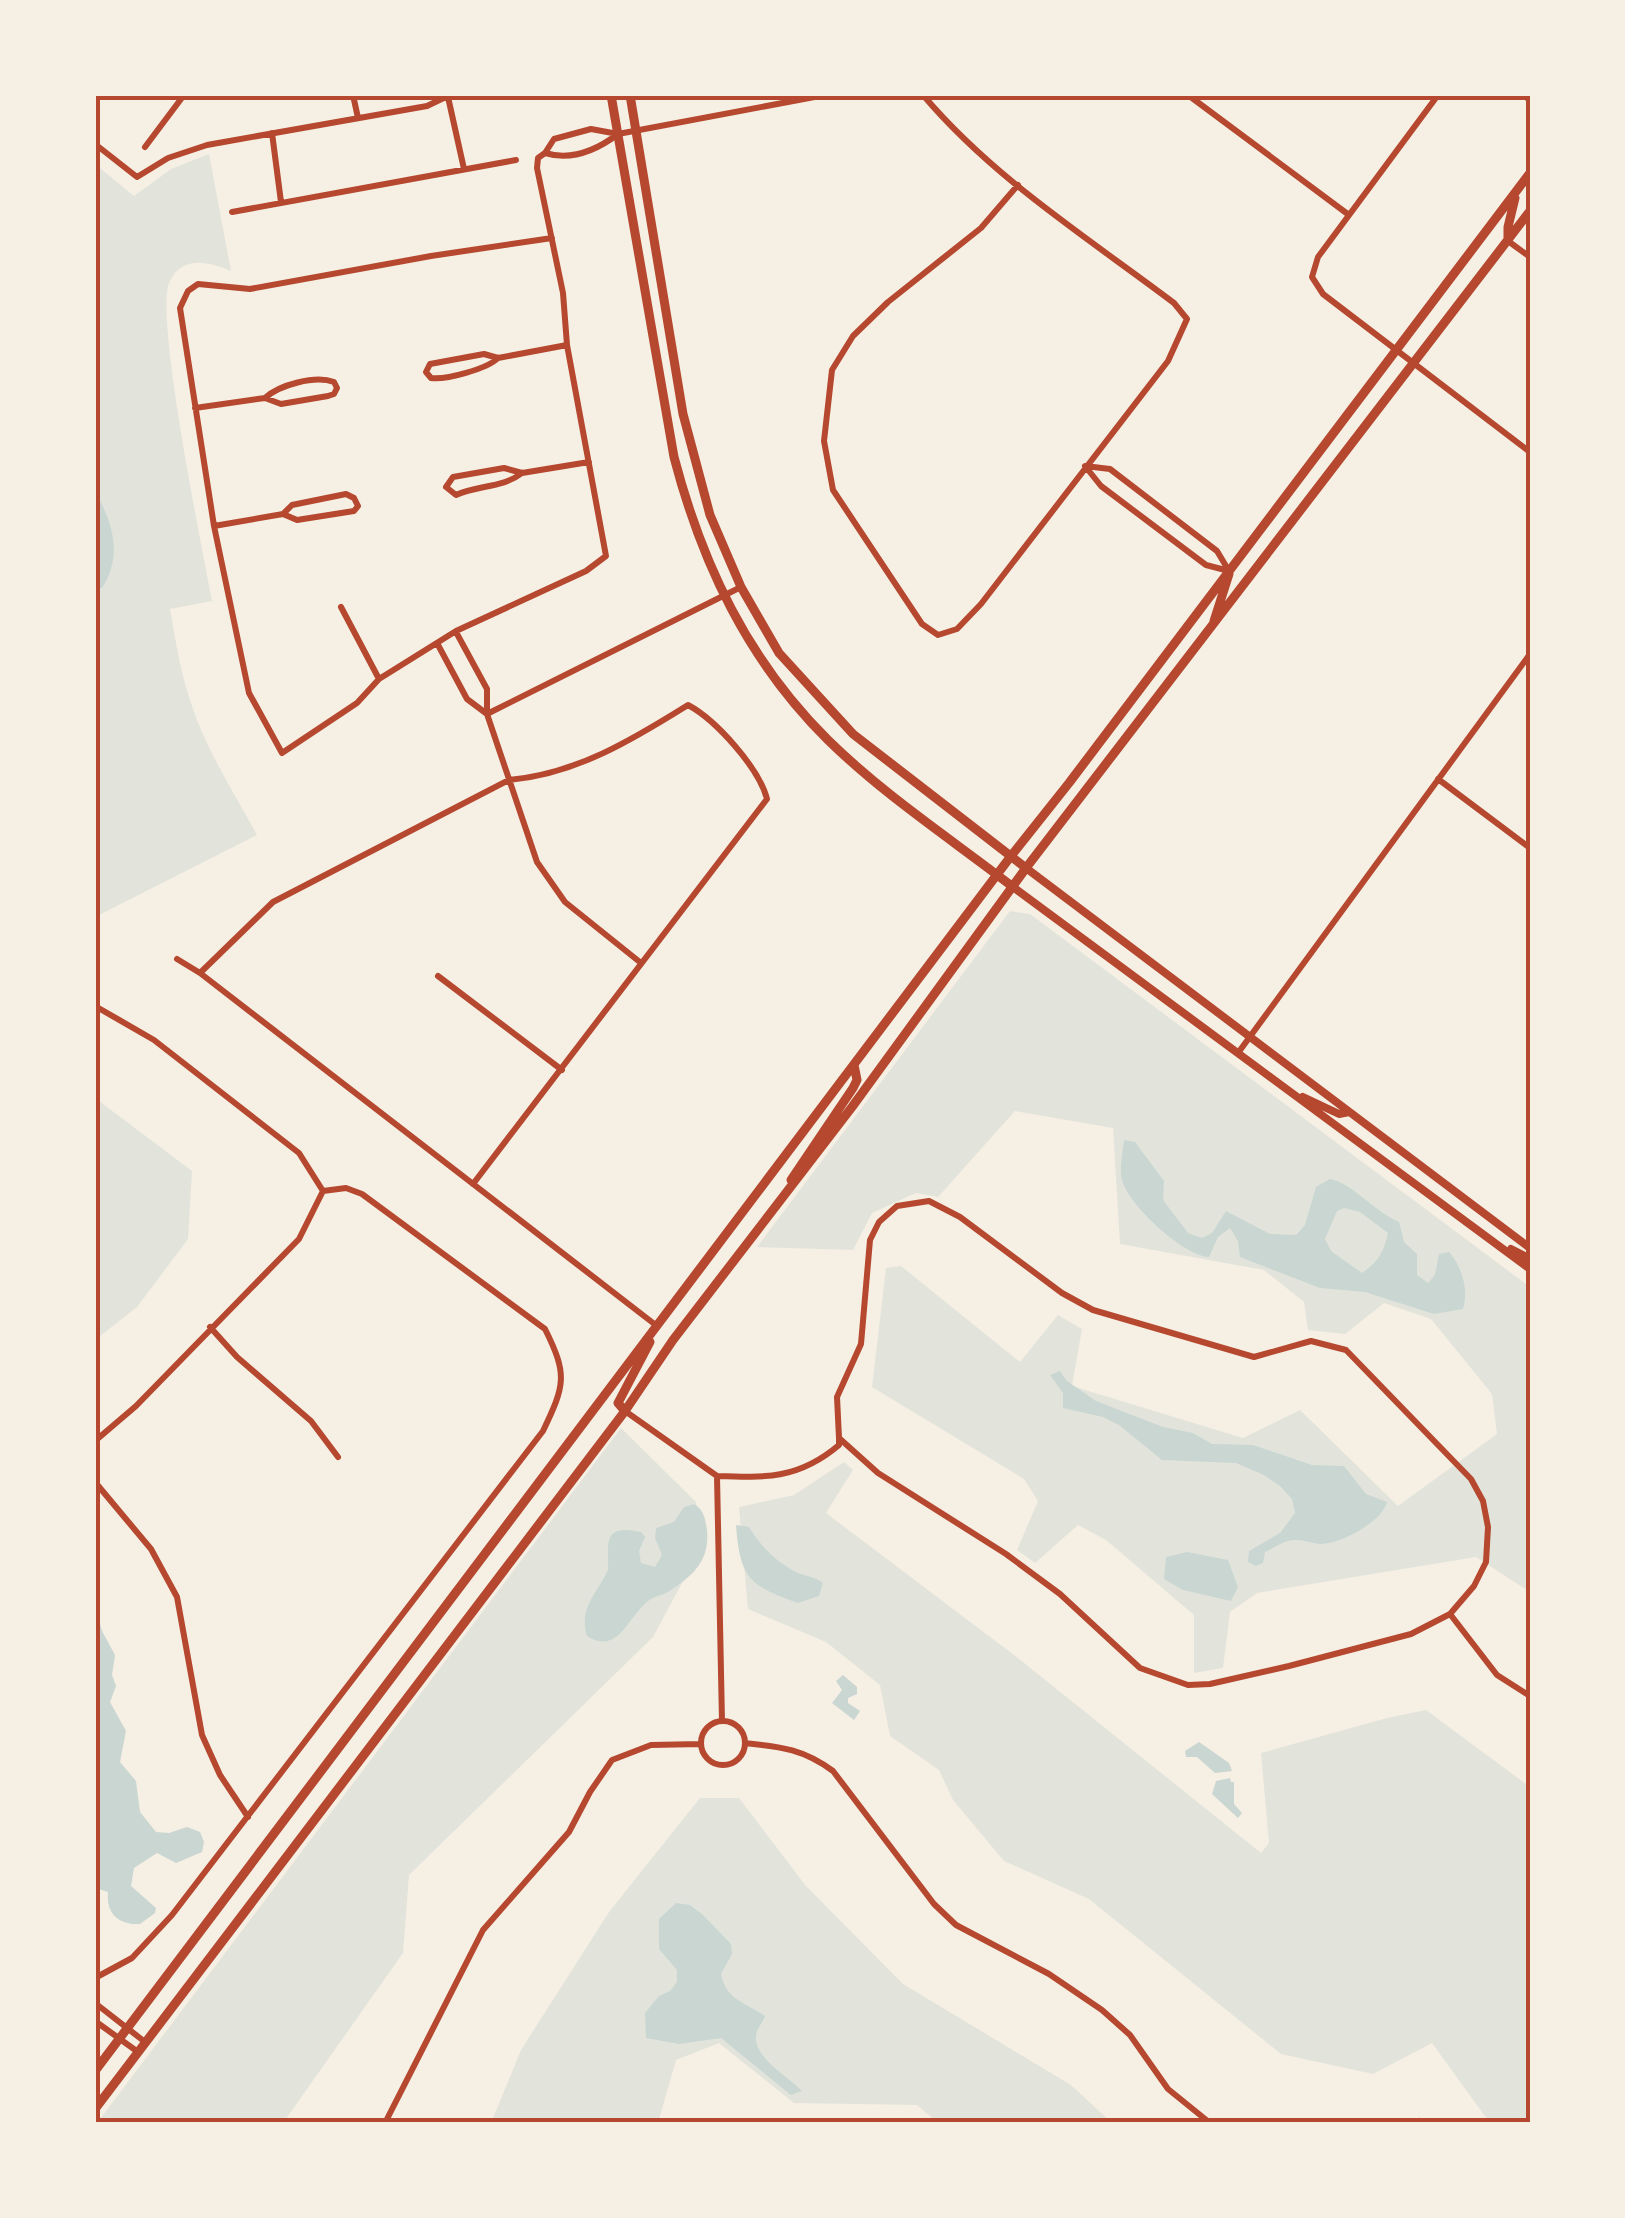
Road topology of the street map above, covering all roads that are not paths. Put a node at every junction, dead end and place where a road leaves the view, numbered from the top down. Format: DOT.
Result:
graph roads {
  1 [pos="184,95"];
  2 [pos="353,95"];
  3 [pos="611,95"];
  4 [pos="630,95"];
  5 [pos="825,95"];
  6 [pos="923,95"];
  7 [pos="1188,95"];
  8 [pos="1438,95"];
  9 [pos="1523,95"];
  10 [pos="449,96"];
  11 [pos="1530,100"];
  12 [pos="358,118"];
  13 [pos="636,132"];
  14 [pos="272,134"];
  15 [pos="618,134"];
  16 [pos="95,144"];
  17 [pos="145,147"];
  18 [pos="545,153"];
  19 [pos="516,160"];
  20 [pos="464,169"];
  21 [pos="1530,173"];
  22 [pos="1018,186"];
  23 [pos="1520,186"];
  24 [pos="282,202"];
  25 [pos="1530,211"];
  26 [pos="232,212"];
  27 [pos="1349,215"];
  28 [pos="552,238"];
  29 [pos="1508,241"];
  30 [pos="1530,257"];
  31 [pos="568,345"];
  32 [pos="1396,351"];
  33 [pos="498,358"];
  34 [pos="1414,364"];
  35 [pos="265,398"];
  36 [pos="195,408"];
  37 [pos="1530,452"];
  38 [pos="589,462"];
  39 [pos="1085,466"];
  40 [pos="522,473"];
  41 [pos="283,514"];
  42 [pos="214,526"];
  43 [pos="1229,571"];
  44 [pos="741,588"];
  45 [pos="722,597"];
  46 [pos="341,608"];
  47 [pos="456,631"];
  48 [pos="1209,633"];
  49 [pos="437,643"];
  50 [pos="1530,654"];
  51 [pos="379,679"];
  52 [pos="488,714"];
  53 [pos="1438,778"];
  54 [pos="509,780"];
  55 [pos="1530,848"];
  56 [pos="1011,856"];
  57 [pos="1026,868"];
  58 [pos="997,874"];
  59 [pos="1013,887"];
  60 [pos="177,958"];
  61 [pos="641,962"];
  62 [pos="200,973"];
  63 [pos="438,976"];
  64 [pos="95,1006"];
  65 [pos="1249,1038"];
  66 [pos="1238,1052"];
  67 [pos="854,1065"];
  68 [pos="562,1070"];
  69 [pos="1289,1091"];
  70 [pos="1348,1112"];
  71 [pos="473,1184"];
  72 [pos="323,1191"];
  73 [pos="780,1200"];
  74 [pos="1477,1229"];
  75 [pos="1530,1248"];
  76 [pos="1530,1259"];
  77 [pos="1530,1269"];
  78 [pos="658,1326"];
  79 [pos="210,1327"];
  80 [pos="625,1411"];
  81 [pos="839,1438"];
  82 [pos="95,1441"];
  83 [pos="338,1457"];
  84 [pos="717,1476"];
  85 [pos="95,1482"];
  86 [pos="1450,1614"];
  87 [pos="1530,1696"];
  88 [pos="722,1722"];
  89 [pos="744,1743"];
  90 [pos="701,1744"];
  91 [pos="248,1817"];
  92 [pos="95,1978"];
  93 [pos="95,2004"];
  94 [pos="95,2021"];
  95 [pos="128,2028"];
  96 [pos="120,2039"];
  97 [pos="145,2042"];
  98 [pos="138,2052"];
  99 [pos="95,2072"];
  100 [pos="95,2109"];
  101 [pos="385,2122"];
  102 [pos="371,2123"];
  103 [pos="1210,2123"];
  1 -- 17 [label="street"];
  2 -- 12 [label="street"];
  3 -- 15 [label="main road"];
  4 -- 13 [label="main road"];
  5 -- 13 [label="street"];
  6 -- 22 [label="street"];
  7 -- 27 [label="street"];
  8 -- 27 [label="street"];
  9 -- 11 [label="street"];
  10 -- 12 [label="street"];
  10 -- 20 [label="street"];
  12 -- 14 [label="street"];
  13 -- 15 [label="street"];
  13 -- 44 [label="main road"];
  14 -- 16 [label="street"];
  14 -- 24 [label="street"];
  15 -- 18 [label="street"];
  15 -- 18 [label="street"];
  15 -- 45 [label="main road"];
  18 -- 28 [label="street"];
  19 -- 20 [label="street"];
  20 -- 24 [label="street"];
  21 -- 23 [label="main road"];
  22 -- 39 [label="street"];
  22 -- 39 [label="street"];
  23 -- 29 [label="main road"];
  23 -- 32 [label="main road"];
  24 -- 26 [label="street"];
  25 -- 29 [label="main road"];
  27 -- 32 [label="street"];
  28 -- 31 [label="street"];
  28 -- 36 [label="street"];
  29 -- 30 [label="street"];
  29 -- 34 [label="main road"];
  31 -- 33 [label="street"];
  31 -- 38 [label="street"];
  32 -- 34 [label="street"];
  32 -- 43 [label="main road"];
  33 -- 33 [label="street"];
  34 -- 37 [label="street"];
  34 -- 48 [label="main road"];
  35 -- 35 [label="street"];
  35 -- 36 [label="street"];
  36 -- 42 [label="street"];
  38 -- 40 [label="street"];
  38 -- 47 [label="street"];
  39 -- 43 [label="street"];
  39 -- 43 [label="street"];
  40 -- 40 [label="street"];
  41 -- 41 [label="street"];
  41 -- 42 [label="street"];
  42 -- 51 [label="street"];
  43 -- 48 [label="main road"];
  43 -- 56 [label="main road"];
  44 -- 45 [label="street"];
  44 -- 56 [label="main road"];
  45 -- 52 [label="street"];
  45 -- 58 [label="main road"];
  46 -- 51 [label="street"];
  47 -- 49 [label="street"];
  47 -- 52 [label="street"];
  48 -- 57 [label="main road"];
  49 -- 51 [label="street"];
  49 -- 52 [label="street"];
  50 -- 53 [label="street"];
  52 -- 54 [label="street"];
  53 -- 55 [label="street"];
  53 -- 65 [label="street"];
  54 -- 61 [label="street"];
  54 -- 61 [label="street"];
  54 -- 62 [label="street"];
  56 -- 57 [label="main road"];
  56 -- 58 [label="main road"];
  57 -- 59 [label="main road"];
  57 -- 65 [label="street"];
  58 -- 59 [label="main road"];
  58 -- 67 [label="main road"];
  59 -- 66 [label="street"];
  59 -- 73 [label="main road"];
  60 -- 62 [label="street"];
  61 -- 68 [label="street"];
  62 -- 71 [label="street"];
  63 -- 68 [label="street"];
  64 -- 72 [label="street"];
  65 -- 66 [label="street"];
  65 -- 70 [label="street"];
  66 -- 69 [label="street"];
  67 -- 73 [label="main road"];
  67 -- 78 [label="main road"];
  68 -- 71 [label="street"];
  69 -- 70 [label="street"];
  69 -- 74 [label="street"];
  70 -- 75 [label="street"];
  71 -- 78 [label="street"];
  72 -- 79 [label="street"];
  72 -- 91 [label="street"];
  73 -- 80 [label="main road"];
  74 -- 76 [label="street"];
  74 -- 77 [label="street"];
  78 -- 80 [label="main road"];
  78 -- 95 [label="main road"];
  79 -- 82 [label="street"];
  79 -- 83 [label="street"];
  80 -- 84 [label="street"];
  80 -- 97 [label="main road"];
  81 -- 84 [label="street"];
  81 -- 86 [label="street"];
  81 -- 86 [label="street"];
  84 -- 88 [label="street"];
  85 -- 91 [label="street"];
  86 -- 87 [label="street"];
  88 -- 89 [label="street"];
  88 -- 90 [label="street"];
  89 -- 90 [label="street"];
  89 -- 103 [label="street"];
  90 -- 101 [label="street"];
  91 -- 92 [label="street"];
  93 -- 95 [label="street"];
  94 -- 96 [label="street"];
  95 -- 96 [label="main road"];
  95 -- 97 [label="street"];
  96 -- 98 [label="street"];
  96 -- 99 [label="main road"];
  97 -- 98 [label="main road"];
  98 -- 100 [label="main road"];
  101 -- 102 [label="street"];
}
